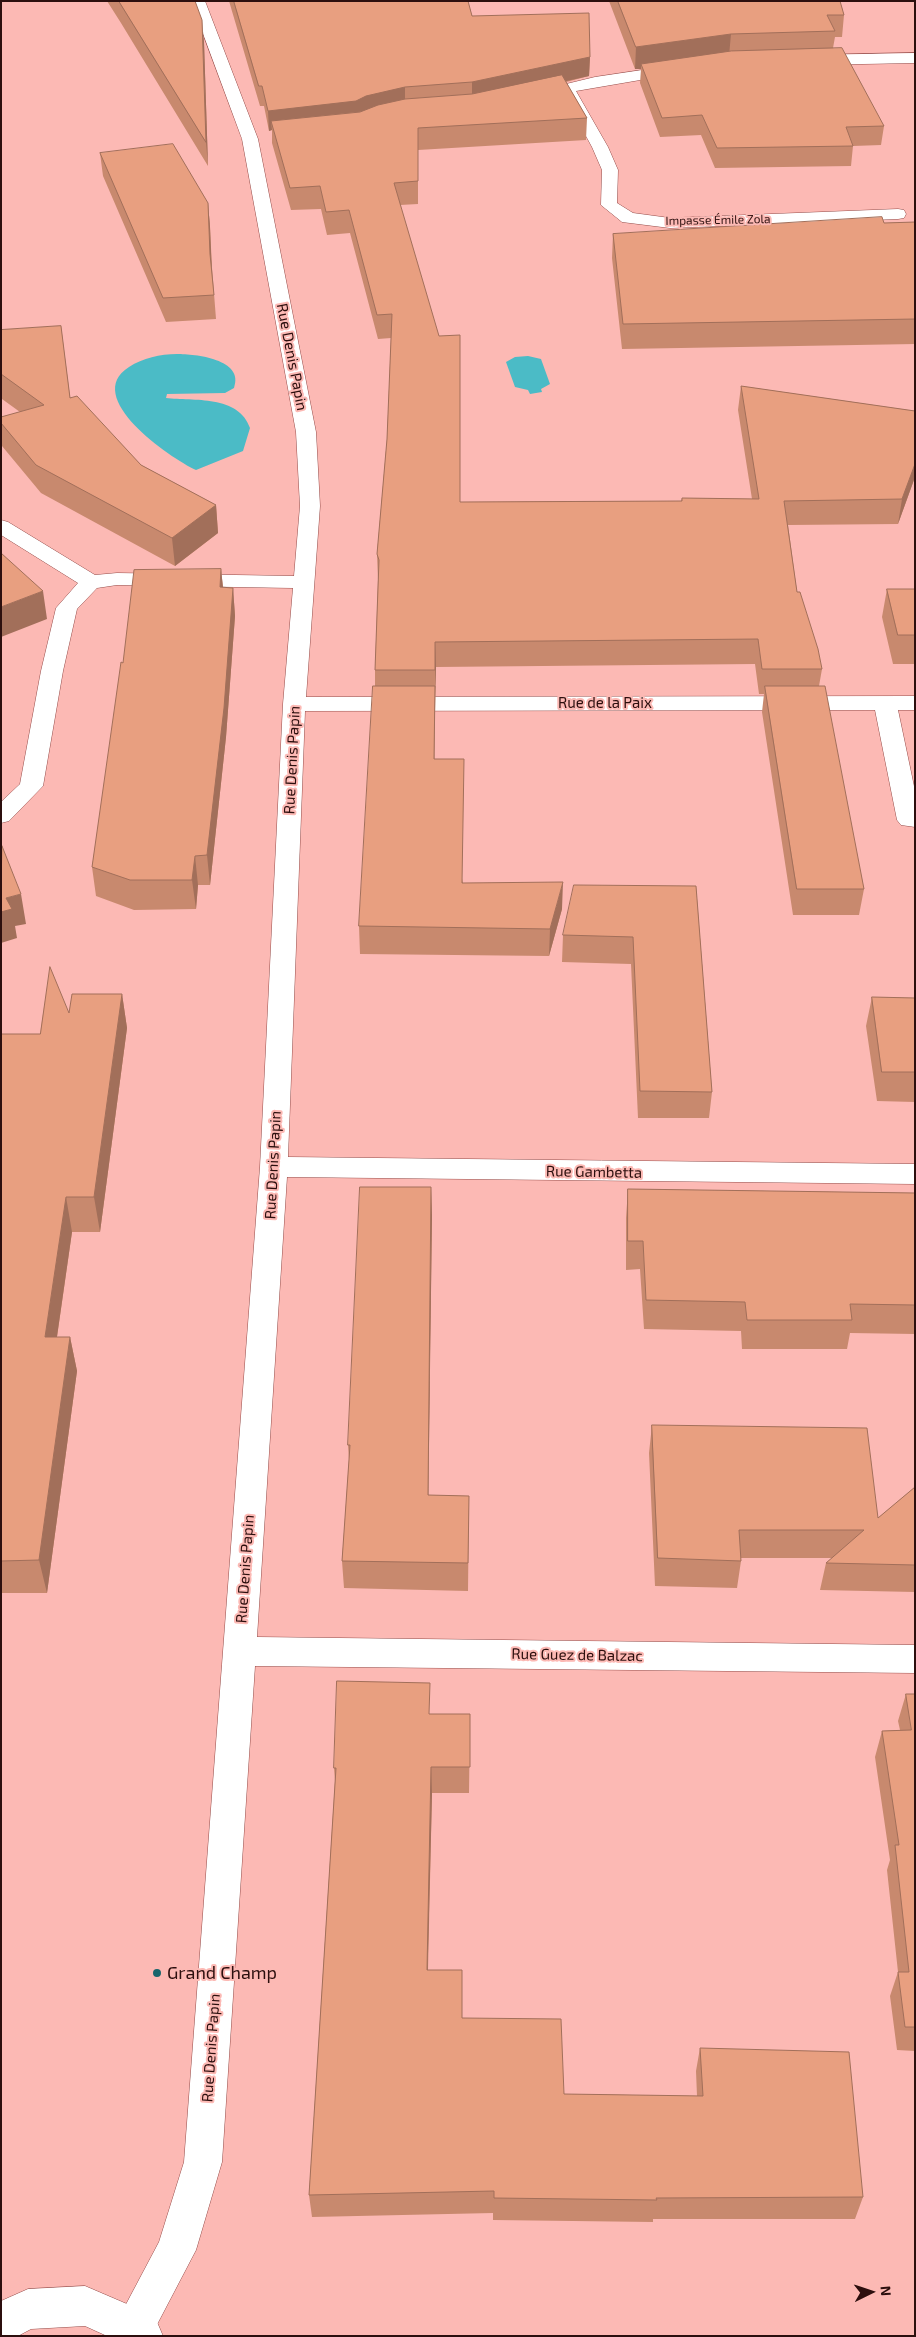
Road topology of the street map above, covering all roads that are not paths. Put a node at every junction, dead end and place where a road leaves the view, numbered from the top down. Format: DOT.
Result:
graph roads {
  1 [pos="198,1"];
  2 [pos="915,58"];
  3 [pos="798,60"];
  4 [pos="690,68"];
  5 [pos="568,88"];
  6 [pos="520,99"];
  7 [pos="898,214"];
  8 [pos="1,526"];
  9 [pos="91,582"];
  10 [pos="302,582"];
  11 [pos="886,703"];
  12 [pos="915,703"];
  13 [pos="294,704"];
  14 [pos="1,816"];
  15 [pos="915,820"];
  16 [pos="274,1167"];
  17 [pos="915,1174"];
  18 [pos="239,1651"];
  19 [pos="915,1659"];
  20 [pos="1,2323"];
  21 [pos="139,2332"];
  1 -- 10 [label="street, Rue Denis Papin"];
  2 -- 3 [label="street"];
  4 -- 5 [label="street"];
  5 -- 6 [label="street"];
  5 -- 7 [label="street, Impasse Émile Zola"];
  8 -- 9 [label="street"];
  9 -- 10 [label="street"];
  9 -- 14 [label="street"];
  10 -- 13 [label="street, Rue Denis Papin"];
  11 -- 12 [label="street, Rue de la Paix"];
  11 -- 13 [label="street, Rue de la Paix"];
  11 -- 15 [label="street"];
  13 -- 16 [label="street, Rue Denis Papin"];
  16 -- 17 [label="street, Rue Gambetta"];
  16 -- 18 [label="street, Rue Denis Papin"];
  18 -- 19 [label="street, Rue Guez de Balzac"];
  18 -- 21 [label="street, Rue Denis Papin"];
  20 -- 21 [label="street"];
}
